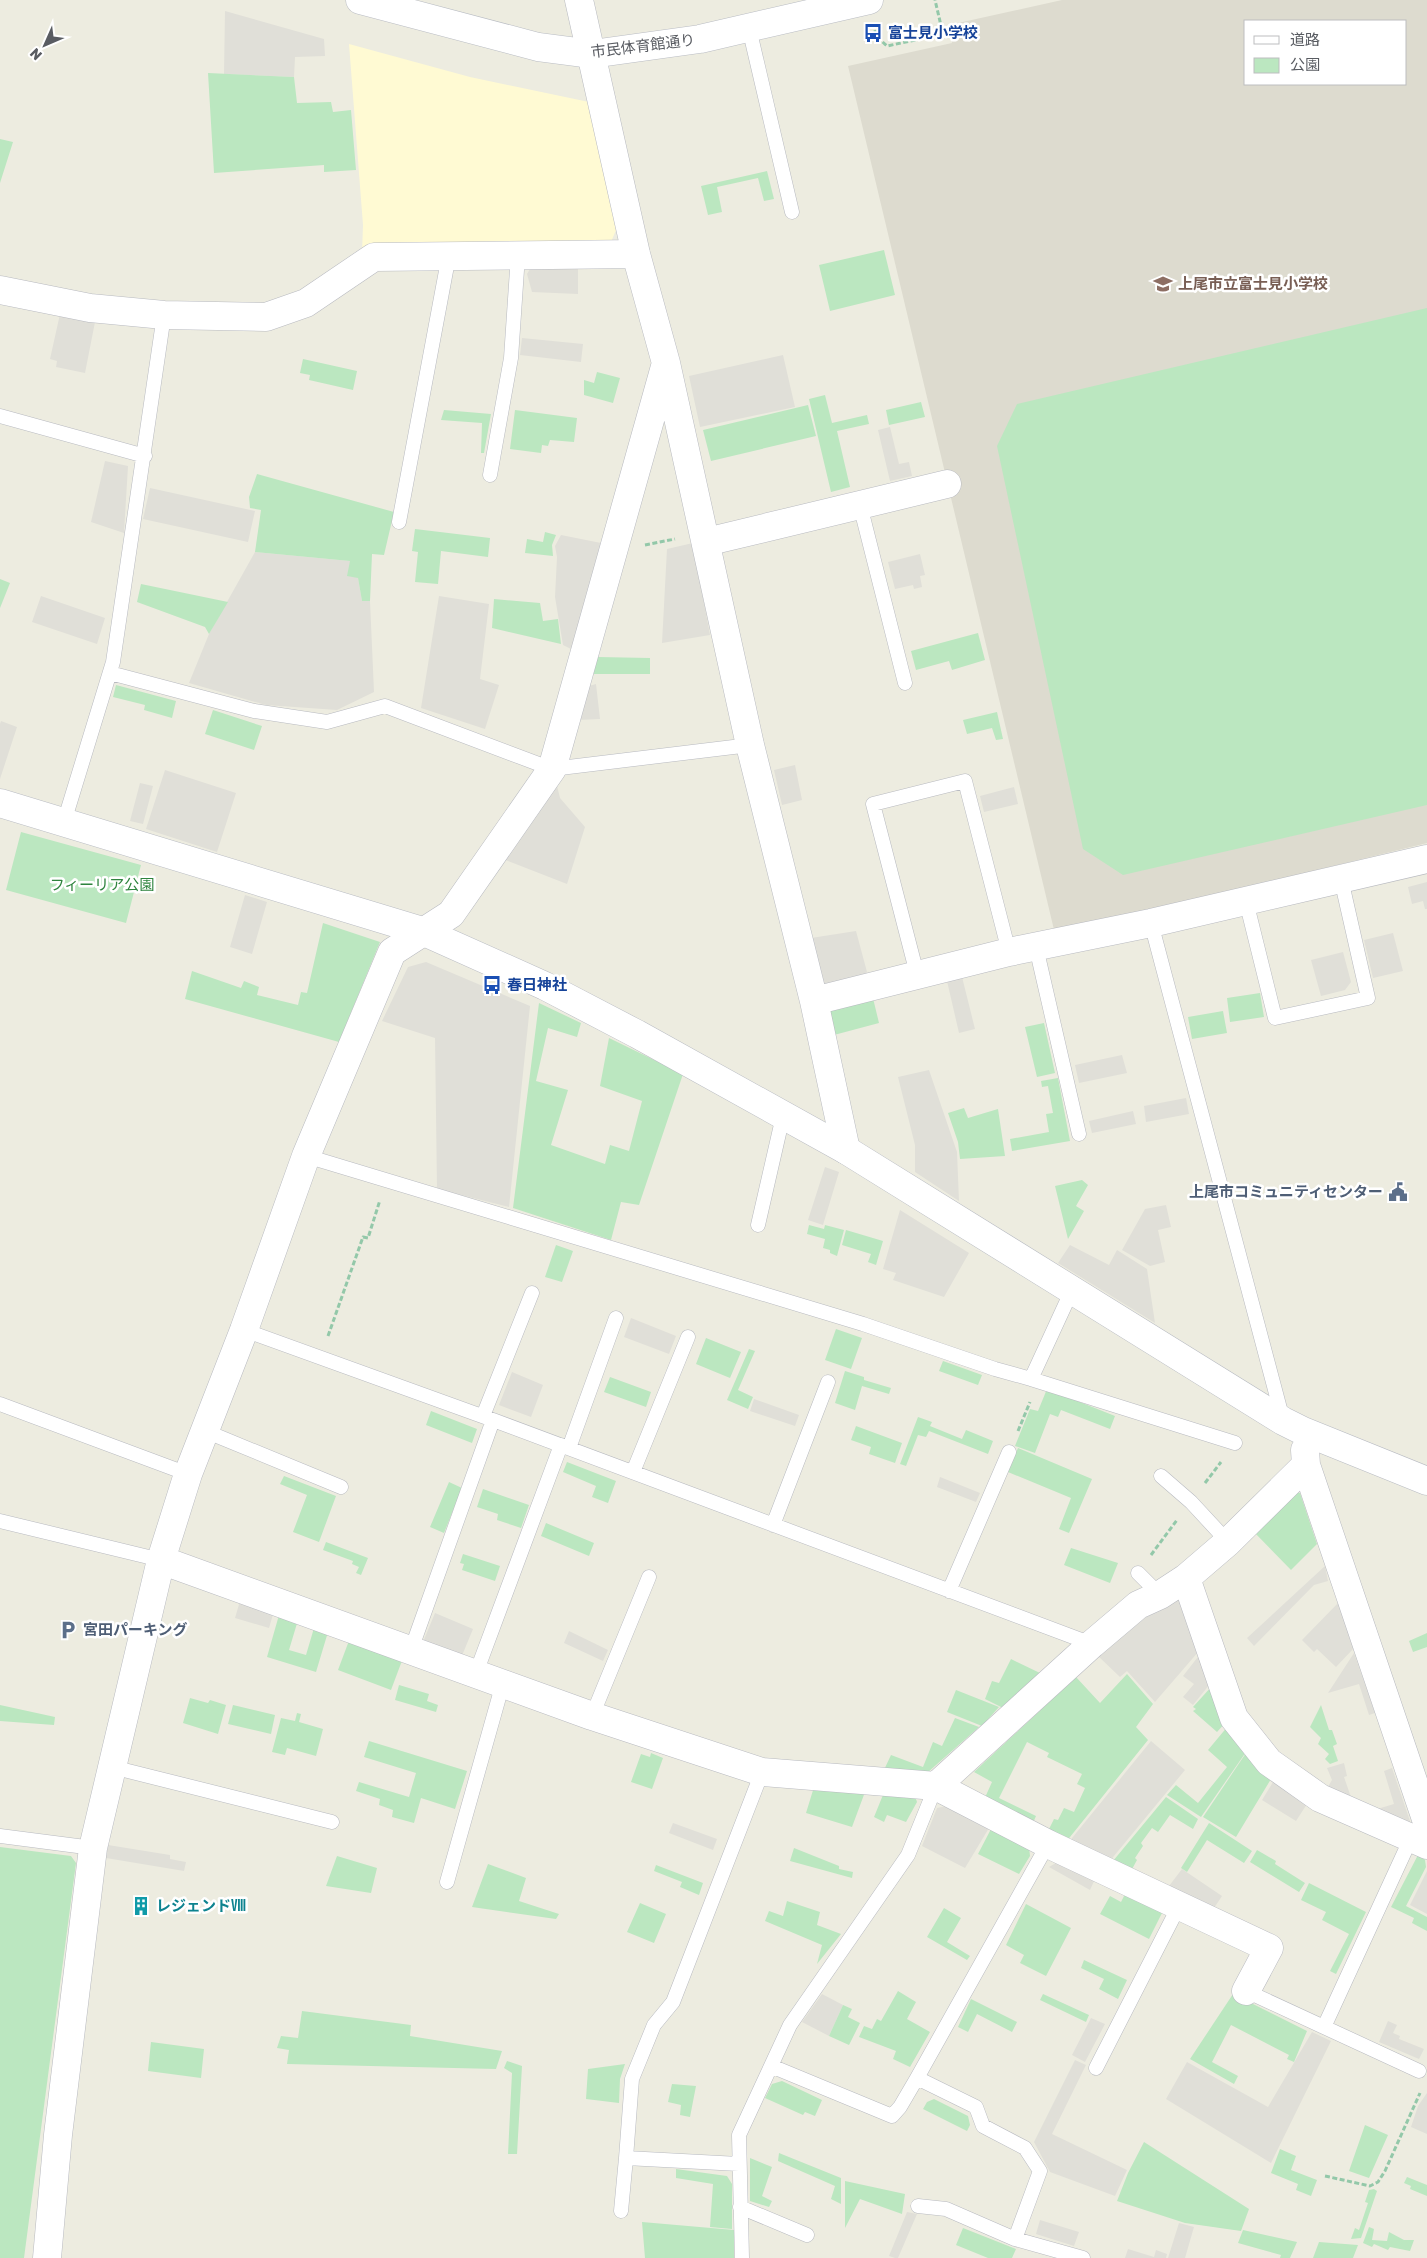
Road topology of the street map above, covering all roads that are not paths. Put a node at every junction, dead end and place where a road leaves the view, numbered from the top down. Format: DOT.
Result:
graph roads {
  1 [pos="360,0"];
  2 [pos="579,0"];
  3 [pos="869,0"];
  4 [pos="749,28"];
  5 [pos="592,54"];
  6 [pos="792,212"];
  7 [pos="636,254"];
  8 [pos="449,255"];
  9 [pos="518,255"];
  10 [pos="0,290"];
  11 [pos="164,315"];
  12 [pos="666,362"];
  13 [pos="0,416"];
  14 [pos="144,456"];
  15 [pos="490,474"];
  16 [pos="948,484"];
  17 [pos="860,505"];
  18 [pos="399,522"];
  19 [pos="705,538"];
  20 [pos="110,673"];
  21 [pos="905,683"];
  22 [pos="750,745"];
  23 [pos="552,768"];
  24 [pos="0,803"];
  25 [pos="64,822"];
  26 [pos="1427,859"];
  27 [pos="1341,879"];
  28 [pos="1246,901"];
  29 [pos="1151,923"];
  30 [pos="422,931"];
  31 [pos="1036,947"];
  32 [pos="1009,952"];
  33 [pos="917,974"];
  34 [pos="814,1001"];
  35 [pos="783,1116"];
  36 [pos="1079,1134"];
  37 [pos="846,1150"];
  38 [pos="306,1156"];
  39 [pos="758,1225"];
  40 [pos="1072,1290"];
  41 [pos="532,1293"];
  42 [pos="616,1318"];
  43 [pos="244,1330"];
  44 [pos="688,1337"];
  45 [pos="1035,1380"];
  46 [pos="828,1382"];
  47 [pos="0,1404"];
  48 [pos="488,1418"];
  49 [pos="1293,1426"];
  50 [pos="205,1431"];
  51 [pos="1235,1443"];
  52 [pos="565,1447"];
  53 [pos="1009,1452"];
  54 [pos="1306,1465"];
  55 [pos="633,1472"];
  56 [pos="188,1474"];
  57 [pos="1161,1476"];
  58 [pos="1427,1481"];
  59 [pos="340,1487"];
  60 [pos="0,1521"];
  61 [pos="773,1524"];
  62 [pos="1228,1542"];
  63 [pos="162,1560"];
  64 [pos="1138,1573"];
  65 [pos="649,1577"];
  66 [pos="1186,1578"];
  67 [pos="948,1591"];
  68 [pos="1160,1595"];
  69 [pos="1092,1644"];
  70 [pos="411,1650"];
  71 [pos="476,1673"];
  72 [pos="502,1683"];
  73 [pos="592,1716"];
  74 [pos="112,1767"];
  75 [pos="762,1772"];
  76 [pos="936,1786"];
  77 [pos="332,1822"];
  78 [pos="1422,1835"];
  79 [pos="0,1836"];
  80 [pos="1048,1844"];
  81 [pos="93,1848"];
  82 [pos="447,1882"];
  83 [pos="1179,1906"];
  84 [pos="1246,1991"];
  85 [pos="1324,2027"];
  86 [pos="771,2066"];
  87 [pos="1096,2068"];
  88 [pos="1419,2071"];
  89 [pos="917,2078"];
  90 [pos="626,2158"];
  91 [pos="739,2164"];
  92 [pos="918,2206"];
  93 [pos="740,2207"];
  94 [pos="621,2211"];
  95 [pos="807,2235"];
  96 [pos="1015,2239"];
  97 [pos="47,2258"];
  98 [pos="742,2258"];
  99 [pos="1083,2258"];
  1 -- 5 [label="street, 市民体育館通り"];
  2 -- 5 [label="street"];
  3 -- 4 [label="street, 市民体育館通り"];
  4 -- 5 [label="street, 市民体育館通り"];
  4 -- 6 [label="lane"];
  5 -- 7 [label="street"];
  7 -- 9 [label="street"];
  7 -- 12 [label="street"];
  8 -- 9 [label="street"];
  8 -- 11 [label="street"];
  8 -- 18 [label="lane"];
  9 -- 15 [label="lane"];
  10 -- 11 [label="street"];
  11 -- 14 [label="lane"];
  12 -- 19 [label="street"];
  12 -- 23 [label="street"];
  13 -- 14 [label="lane"];
  14 -- 20 [label="lane"];
  16 -- 17 [label="street"];
  17 -- 19 [label="street"];
  17 -- 21 [label="lane"];
  19 -- 22 [label="street"];
  20 -- 23 [label="lane"];
  20 -- 25 [label="lane"];
  22 -- 23 [label="lane"];
  22 -- 34 [label="street"];
  23 -- 30 [label="street"];
  24 -- 25 [label="street"];
  25 -- 30 [label="street"];
  26 -- 27 [label="street"];
  27 -- 28 [label="street"];
  27 -- 28 [label="lane"];
  28 -- 29 [label="street"];
  29 -- 31 [label="street"];
  29 -- 49 [label="lane"];
  30 -- 35 [label="street"];
  30 -- 38 [label="street"];
  31 -- 32 [label="street"];
  31 -- 36 [label="lane"];
  32 -- 33 [label="street"];
  32 -- 33 [label="lane"];
  33 -- 34 [label="street"];
  34 -- 37 [label="street"];
  35 -- 37 [label="street"];
  35 -- 39 [label="lane"];
  37 -- 40 [label="street"];
  38 -- 43 [label="street"];
  38 -- 45 [label="lane"];
  40 -- 45 [label="lane"];
  40 -- 49 [label="street"];
  41 -- 48 [label="lane"];
  42 -- 52 [label="lane"];
  43 -- 48 [label="lane"];
  43 -- 50 [label="street"];
  44 -- 55 [label="lane"];
  45 -- 51 [label="lane"];
  46 -- 61 [label="lane"];
  47 -- 56 [label="lane"];
  48 -- 52 [label="lane"];
  48 -- 70 [label="lane"];
  49 -- 54 [label="street"];
  49 -- 58 [label="street"];
  50 -- 56 [label="street"];
  50 -- 59 [label="lane"];
  52 -- 55 [label="lane"];
  52 -- 71 [label="lane"];
  53 -- 67 [label="lane"];
  54 -- 62 [label="street"];
  54 -- 78 [label="street"];
  55 -- 61 [label="lane"];
  56 -- 63 [label="street"];
  57 -- 62 [label="lane"];
  60 -- 63 [label="lane"];
  61 -- 67 [label="lane"];
  62 -- 66 [label="street"];
  63 -- 70 [label="street"];
  63 -- 74 [label="street"];
  64 -- 68 [label="lane"];
  65 -- 73 [label="lane"];
  66 -- 68 [label="street"];
  66 -- 78 [label="street"];
  67 -- 69 [label="lane"];
  68 -- 69 [label="street"];
  69 -- 76 [label="street"];
  70 -- 71 [label="street"];
  71 -- 72 [label="street"];
  72 -- 73 [label="street"];
  72 -- 82 [label="lane"];
  73 -- 75 [label="street"];
  74 -- 77 [label="lane"];
  74 -- 81 [label="street"];
  75 -- 76 [label="street"];
  75 -- 90 [label="lane"];
  76 -- 80 [label="street"];
  76 -- 86 [label="lane"];
  78 -- 85 [label="lane"];
  79 -- 81 [label="lane"];
  80 -- 83 [label="street"];
  80 -- 89 [label="lane"];
  81 -- 97 [label="street"];
  83 -- 84 [label="street"];
  83 -- 87 [label="lane"];
  84 -- 85 [label="lane"];
  85 -- 88 [label="lane"];
  86 -- 89 [label="lane"];
  86 -- 91 [label="lane"];
  89 -- 96 [label="lane"];
  90 -- 91 [label="lane"];
  90 -- 94 [label="lane"];
  91 -- 93 [label="lane"];
  92 -- 96 [label="lane"];
  93 -- 95 [label="lane"];
  93 -- 98 [label="lane"];
  96 -- 99 [label="lane"];
}
